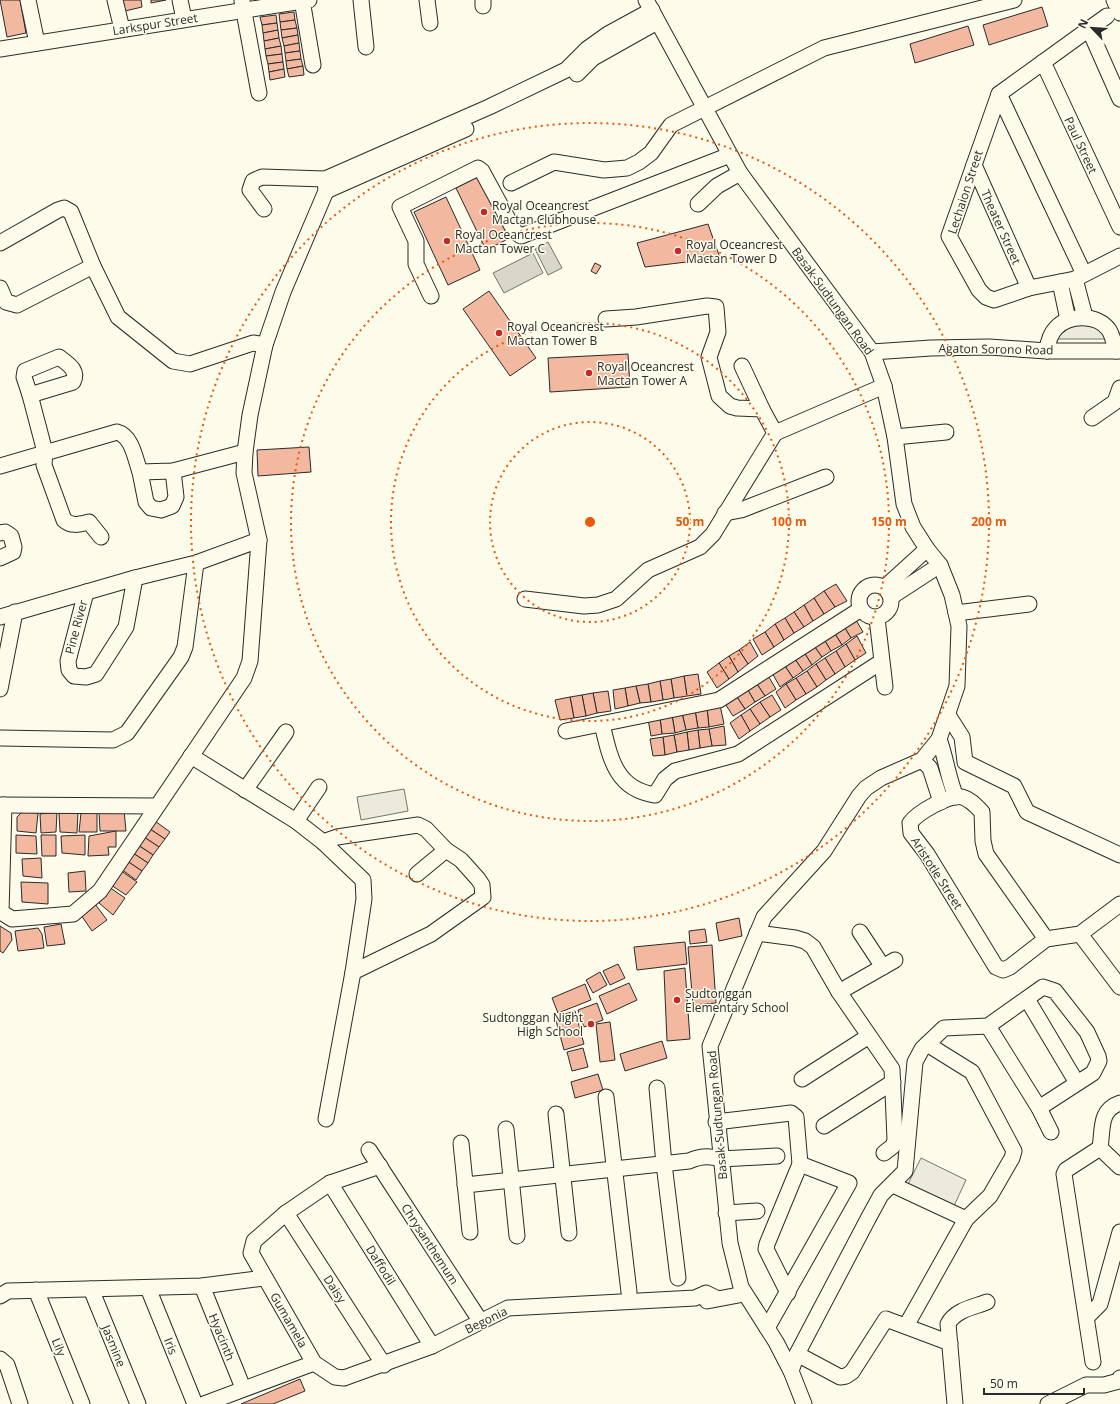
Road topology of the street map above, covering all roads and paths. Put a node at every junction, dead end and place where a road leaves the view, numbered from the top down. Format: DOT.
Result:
graph roads {
  1 [pos="28,0"];
  2 [pos="115,0"];
  3 [pos="262,0"];
  4 [pos="305,0"];
  5 [pos="361,0"];
  6 [pos="427,0"];
  7 [pos="1014,0"];
  8 [pos="1114,0"];
  9 [pos="243,5"];
  10 [pos="182,11"];
  11 [pos="652,11"];
  12 [pos="1113,15"];
  13 [pos="430,23"];
  14 [pos="121,26"];
  15 [pos="1089,30"];
  16 [pos="36,40"];
  17 [pos="0,42"];
  18 [pos="366,47"];
  19 [pos="0,49"];
  20 [pos="1043,62"];
  21 [pos="314,65"];
  22 [pos="259,92"];
  23 [pos="999,94"];
  24 [pos="1120,99"];
  25 [pos="704,108"];
  26 [pos="730,155"];
  27 [pos="974,165"];
  28 [pos="740,173"];
  29 [pos="511,183"];
  30 [pos="325,185"];
  31 [pos="698,204"];
  32 [pos="264,209"];
  33 [pos="1120,227"];
  34 [pos="0,243"];
  35 [pos="1120,256"];
  36 [pos="93,266"];
  37 [pos="1073,278"];
  38 [pos="0,288"];
  39 [pos="1029,288"];
  40 [pos="431,296"];
  41 [pos="1085,317"];
  42 [pos="606,319"];
  43 [pos="1068,320"];
  44 [pos="265,345"];
  45 [pos="1046,351"];
  46 [pos="1118,351"];
  47 [pos="872,352"];
  48 [pos="742,366"];
  49 [pos="884,386"];
  50 [pos="1120,388"];
  51 [pos="30,395"];
  52 [pos="762,409"];
  53 [pos="1092,418"];
  54 [pos="946,432"];
  55 [pos="775,433"];
  56 [pos="895,437"];
  57 [pos="45,452"];
  58 [pos="244,452"];
  59 [pos="0,466"];
  60 [pos="173,471"];
  61 [pos="140,472"];
  62 [pos="826,477"];
  63 [pos="726,513"];
  64 [pos="0,533"];
  65 [pos="101,537"];
  66 [pos="259,540"];
  67 [pos="927,549"];
  68 [pos="0,558"];
  69 [pos="196,563"];
  70 [pos="940,565"];
  71 [pos="135,578"];
  72 [pos="86,592"];
  73 [pos="888,593"];
  74 [pos="525,599"];
  75 [pos="1029,604"];
  76 [pos="861,609"];
  77 [pos="15,612"];
  78 [pos="956,613"];
  79 [pos="0,617"];
  80 [pos="877,618"];
  81 [pos="881,662"];
  82 [pos="0,688"];
  83 [pos="885,688"];
  84 [pos="948,715"];
  85 [pos="602,724"];
  86 [pos="566,731"];
  87 [pos="286,732"];
  88 [pos="0,738"];
  89 [pos="939,739"];
  90 [pos="191,756"];
  91 [pos="922,760"];
  92 [pos="319,787"];
  93 [pos="245,790"];
  94 [pos="959,797"];
  95 [pos="941,802"];
  96 [pos="2,805"];
  97 [pos="156,806"];
  98 [pos="296,821"];
  99 [pos="323,842"];
  100 [pos="446,850"];
  101 [pos="1120,855"];
  102 [pos="416,874"];
  103 [pos="1120,904"];
  104 [pos="860,932"];
  105 [pos="757,933"];
  106 [pos="1080,934"];
  107 [pos="1046,939"];
  108 [pos="353,972"];
  109 [pos="1120,986"];
  110 [pos="839,992"];
  111 [pos="1027,999"];
  112 [pos="988,1026"];
  113 [pos="869,1036"];
  114 [pos="927,1044"];
  115 [pos="802,1079"];
  116 [pos="893,1082"];
  117 [pos="1077,1083"];
  118 [pos="657,1088"];
  119 [pos="606,1097"];
  120 [pos="1120,1103"];
  121 [pos="1039,1108"];
  122 [pos="556,1114"];
  123 [pos="326,1119"];
  124 [pos="716,1122"];
  125 [pos="824,1126"];
  126 [pos="506,1129"];
  127 [pos="1051,1132"];
  128 [pos="461,1143"];
  129 [pos="1100,1148"];
  130 [pos="369,1150"];
  131 [pos="884,1153"];
  132 [pos="777,1156"];
  133 [pos="720,1159"];
  134 [pos="664,1164"];
  135 [pos="800,1164"];
  136 [pos="380,1166"];
  137 [pos="1120,1168"];
  138 [pos="614,1169"];
  139 [pos="563,1175"];
  140 [pos="511,1180"];
  141 [pos="330,1183"];
  142 [pos="465,1185"];
  143 [pos="893,1185"];
  144 [pos="757,1210"];
  145 [pos="286,1213"];
  146 [pos="726,1213"];
  147 [pos="966,1219"];
  148 [pos="470,1232"];
  149 [pos="1120,1232"];
  150 [pos="569,1233"];
  151 [pos="517,1236"];
  152 [pos="264,1278"];
  153 [pos="678,1278"];
  154 [pos="202,1286"];
  155 [pos="148,1288"];
  156 [pos="91,1289"];
  157 [pos="36,1290"];
  158 [pos="629,1292"];
  159 [pos="788,1293"];
  160 [pos="744,1294"];
  161 [pos="0,1296"];
  162 [pos="988,1302"];
  163 [pos="1087,1317"];
  164 [pos="481,1322"];
  165 [pos="906,1326"];
  166 [pos="768,1328"];
  167 [pos="950,1343"];
  168 [pos="432,1346"];
  169 [pos="797,1354"];
  170 [pos="0,1359"];
  171 [pos="1093,1362"];
  172 [pos="314,1363"];
  173 [pos="384,1365"];
  174 [pos="791,1371"];
  175 [pos="1120,1378"];
  176 [pos="243,1388"];
  177 [pos="20,1404"];
  178 [pos="82,1404"];
  179 [pos="138,1404"];
  180 [pos="195,1404"];
  181 [pos="204,1404"];
  182 [pos="804,1404"];
  183 [pos="955,1404"];
  184 [pos="1048,1404"];
  1 -- 16 [label="street"];
  2 -- 14 [label="street"];
  3 -- 9 [label="street, Larkspur Street"];
  4 -- 9 [label="street, Larkspur Street"];
  4 -- 21 [label="street"];
  5 -- 18 [label="street"];
  6 -- 13 [label="street"];
  7 -- 25 [label="street"];
  8 -- 12 [label="street"];
  9 -- 10 [label="street, Larkspur Street"];
  9 -- 22 [label="street"];
  10 -- 14 [label="street, Larkspur Street"];
  11 -- 25 [label="street, Basak-Sudtungan Road"];
  11 -- 30 [label="street"];
  12 -- 15 [label="street"];
  14 -- 16 [label="street, Larkspur Street"];
  15 -- 20 [label="street"];
  15 -- 24 [label="street"];
  16 -- 17 [label="street, Larkspur Street"];
  16 -- 19 [label="street, Larkspur Street"];
  20 -- 23 [label="street"];
  20 -- 33 [label="street, Paul Street"];
  23 -- 27 [label="street, Lechaion Street"];
  23 -- 37 [label="street"];
  25 -- 26 [label="street, Basak-Sudtungan Road"];
  25 -- 29 [label="street"];
  26 -- 28 [label="street, Basak-Sudtungan Road"];
  26 -- 40 [label="street"];
  27 -- 39 [label="street, Theater Street"];
  27 -- 39 [label="street, Lechaion Street"];
  28 -- 31 [label="street"];
  28 -- 47 [label="street, Basak-Sudtungan Road"];
  30 -- 32 [label="street"];
  30 -- 44 [label="street"];
  34 -- 36 [label="street"];
  35 -- 37 [label="street, Lechaion Street"];
  36 -- 38 [label="street"];
  36 -- 44 [label="street"];
  37 -- 39 [label="street, Lechaion Street"];
  37 -- 41 [label="street"];
  37 -- 43 [label="street"];
  41 -- 43 [label="street"];
  41 -- 46 [label="street"];
  42 -- 52 [label="street"];
  43 -- 45 [label="street"];
  44 -- 58 [label="street"];
  45 -- 46 [label="street, Agaton Sorono Road"];
  45 -- 47 [label="street, Agaton Sorono Road"];
  47 -- 49 [label="street, Basak-Sudtungan Road"];
  48 -- 52 [label="street"];
  49 -- 55 [label="street"];
  49 -- 56 [label="street, Basak-Sudtungan Road"];
  50 -- 53 [label="street"];
  51 -- 57 [label="street"];
  52 -- 55 [label="street"];
  54 -- 56 [label="street"];
  55 -- 63 [label="street"];
  56 -- 67 [label="street, Basak-Sudtungan Road"];
  57 -- 59 [label="street"];
  57 -- 61 [label="street"];
  57 -- 65 [label="street"];
  58 -- 60 [label="street"];
  58 -- 66 [label="street"];
  60 -- 61 [label="street"];
  60 -- 61 [label="street"];
  62 -- 63 [label="street"];
  63 -- 74 [label="street"];
  64 -- 68 [label="street"];
  66 -- 69 [label="street"];
  66 -- 90 [label="street"];
  67 -- 70 [label="street, Basak-Sudtungan Road"];
  67 -- 73 [label="street"];
  69 -- 71 [label="street"];
  69 -- 88 [label="street"];
  70 -- 73 [label="street"];
  70 -- 78 [label="street, Basak-Sudtungan Road"];
  71 -- 72 [label="street"];
  71 -- 72 [label="street, Pine River"];
  72 -- 77 [label="street"];
  73 -- 76 [label="street"];
  73 -- 80 [label="street"];
  75 -- 78 [label="street"];
  76 -- 80 [label="street"];
  76 -- 85 [label="street"];
  77 -- 79 [label="street"];
  77 -- 82 [label="street"];
  78 -- 84 [label="street, Basak-Sudtungan Road"];
  80 -- 81 [label="street"];
  81 -- 83 [label="street"];
  81 -- 85 [label="street"];
  84 -- 89 [label="street, Basak-Sudtungan Road"];
  84 -- 101 [label="street"];
  85 -- 86 [label="street"];
  87 -- 93 [label="street"];
  89 -- 91 [label="street, Basak-Sudtungan Road"];
  89 -- 94 [label="street"];
  90 -- 93 [label="street"];
  90 -- 97 [label="street"];
  91 -- 95 [label="street"];
  91 -- 105 [label="street, Basak-Sudtungan Road"];
  92 -- 98 [label="street"];
  93 -- 98 [label="street"];
  94 -- 95 [label="street, Aristotle Street"];
  94 -- 107 [label="street"];
  95 -- 107 [label="street, Aristotle Street"];
  96 -- 97 [label="street"];
  96 -- 97 [label="street"];
  98 -- 99 [label="street"];
  99 -- 100 [label="street"];
  99 -- 108 [label="street"];
  100 -- 102 [label="street"];
  100 -- 108 [label="street"];
  103 -- 106 [label="street"];
  104 -- 110 [label="street"];
  105 -- 110 [label="street"];
  105 -- 124 [label="street, Basak-Sudtungan Road"];
  106 -- 107 [label="street"];
  106 -- 109 [label="street"];
  108 -- 123 [label="street"];
  110 -- 113 [label="street"];
  111 -- 112 [label="street"];
  111 -- 117 [label="street"];
  111 -- 117 [label="street"];
  112 -- 114 [label="street"];
  112 -- 121 [label="street"];
  113 -- 115 [label="street"];
  113 -- 116 [label="street"];
  114 -- 143 [label="street"];
  114 -- 147 [label="street"];
  116 -- 125 [label="street"];
  116 -- 131 [label="street"];
  117 -- 121 [label="street"];
  118 -- 134 [label="street"];
  119 -- 138 [label="street"];
  120 -- 129 [label="street"];
  121 -- 127 [label="street"];
  122 -- 139 [label="street"];
  124 -- 133 [label="street, Basak-Sudtungan Road"];
  124 -- 135 [label="street"];
  126 -- 140 [label="street"];
  128 -- 142 [label="street"];
  129 -- 137 [label="street"];
  129 -- 163 [label="street"];
  130 -- 136 [label="street, Chrysanthemum"];
  132 -- 133 [label="street"];
  133 -- 134 [label="street"];
  133 -- 146 [label="street, Basak-Sudtungan Road"];
  134 -- 138 [label="street"];
  134 -- 153 [label="street"];
  135 -- 159 [label="street"];
  135 -- 159 [label="street"];
  136 -- 141 [label="street"];
  136 -- 164 [label="street, Chrysanthemum"];
  138 -- 139 [label="street"];
  138 -- 158 [label="street"];
  139 -- 140 [label="street"];
  139 -- 150 [label="street"];
  140 -- 142 [label="street"];
  140 -- 151 [label="street"];
  141 -- 145 [label="street"];
  141 -- 168 [label="street, Daffodil"];
  142 -- 148 [label="street"];
  143 -- 147 [label="street"];
  143 -- 169 [label="street"];
  144 -- 146 [label="street"];
  145 -- 152 [label="street"];
  145 -- 173 [label="street, Daisy"];
  146 -- 160 [label="street, Basak-Sudtungan Road"];
  147 -- 165 [label="street"];
  149 -- 163 [label="street"];
  152 -- 154 [label="street"];
  152 -- 172 [label="street, Gumamela"];
  154 -- 155 [label="street"];
  154 -- 176 [label="street, Hyacinth"];
  155 -- 156 [label="street"];
  155 -- 180 [label="street, Iris"];
  156 -- 157 [label="street"];
  156 -- 179 [label="street, Jasmine"];
  157 -- 161 [label="street"];
  157 -- 178 [label="street, Lily"];
  159 -- 166 [label="street"];
  160 -- 164 [label="street, Begonia"];
  160 -- 166 [label="street, Basak-Sudtungan Road"];
  162 -- 167 [label="street"];
  163 -- 171 [label="street"];
  164 -- 168 [label="street, Begonia"];
  165 -- 167 [label="street"];
  165 -- 169 [label="street"];
  166 -- 174 [label="street, Basak-Sudtungan Road"];
  167 -- 183 [label="street"];
  168 -- 173 [label="street, Begonia"];
  169 -- 174 [label="street"];
  170 -- 177 [label="street"];
  172 -- 173 [label="street, Begonia"];
  172 -- 176 [label="street"];
  174 -- 182 [label="street, Basak-Sudtungan Road"];
  175 -- 184 [label="street"];
  176 -- 181 [label="street"];
}
